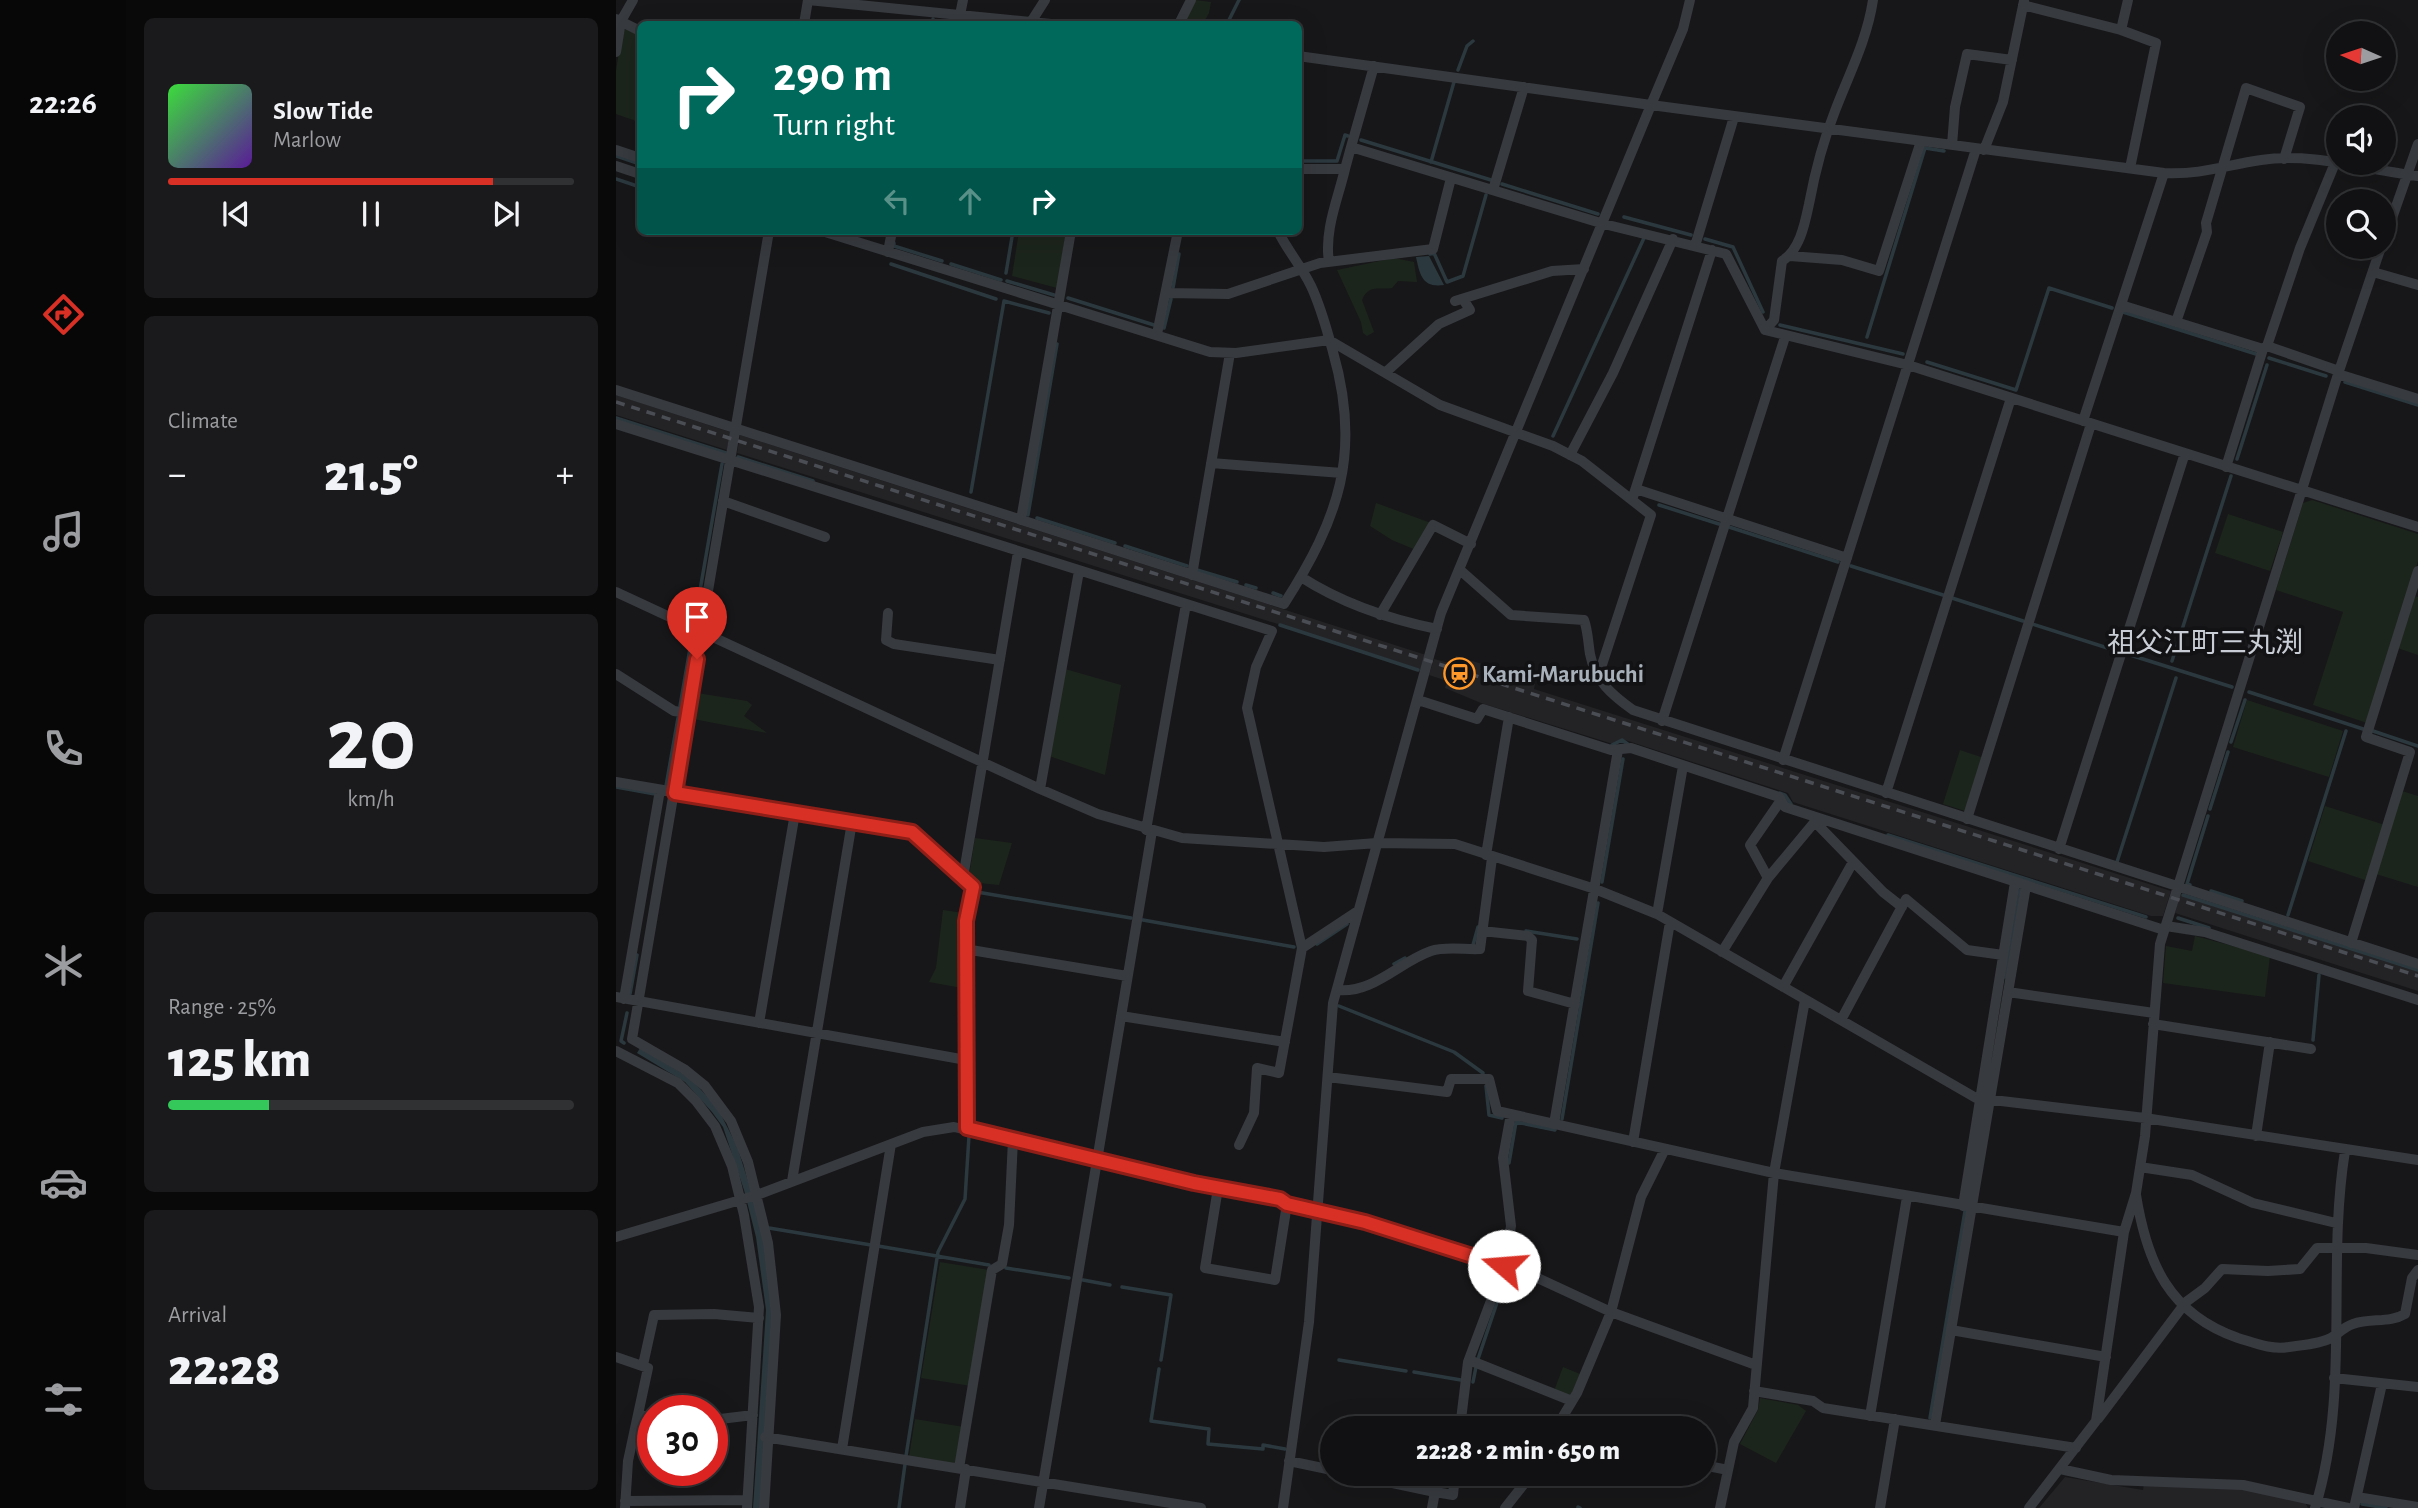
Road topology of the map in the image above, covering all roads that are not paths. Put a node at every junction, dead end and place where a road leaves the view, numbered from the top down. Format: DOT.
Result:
graph roads {
  1 [pos="633,0"];
  2 [pos="808,0"];
  3 [pos="963,0"];
  4 [pos="1045,0"];
  5 [pos="1191,0"];
  6 [pos="1690,0"];
  7 [pos="1873,0"];
  8 [pos="2128,0"];
  9 [pos="2024,3"];
  10 [pos="928,8"];
  11 [pos="960,15"];
  12 [pos="618,20"];
  13 [pos="804,21"];
  14 [pos="1010,21"];
  15 [pos="1032,21"];
  16 [pos="1180,21"];
  17 [pos="637,30"];
  18 [pos="2121,30"];
  19 [pos="616,52"];
  20 [pos="1302,57"];
  21 [pos="2012,60"];
  22 [pos="1374,66"];
  23 [pos="1524,87"];
  24 [pos="1651,105"];
  25 [pos="1734,117"];
  26 [pos="1829,129"];
  27 [pos="1921,141"];
  28 [pos="2418,144"];
  29 [pos="1952,145"];
  30 [pos="1351,147"];
  31 [pos="1980,149"];
  32 [pos="616,150"];
  33 [pos="637,157"];
  34 [pos="2284,159"];
  35 [pos="2326,162"];
  36 [pos="616,166"];
  37 [pos="2130,168"];
  38 [pos="1302,169"];
  39 [pos="1345,169"];
  40 [pos="2222,170"];
  41 [pos="637,173"];
  42 [pos="2164,173"];
  43 [pos="2396,173"];
  44 [pos="2330,175"];
  45 [pos="2406,175"];
  46 [pos="2418,177"];
  47 [pos="1451,178"];
  48 [pos="1493,190"];
  49 [pos="2396,205"];
  50 [pos="1604,224"];
  51 [pos="768,235"];
  52 [pos="834,235"];
  53 [pos="891,235"];
  54 [pos="1070,235"];
  55 [pos="1177,235"];
  56 [pos="1280,235"];
  57 [pos="1673,239"];
  58 [pos="1695,246"];
  59 [pos="1712,250"];
  60 [pos="888,252"];
  61 [pos="1790,256"];
  62 [pos="2377,259"];
  63 [pos="1329,262"];
  64 [pos="1299,268"];
  65 [pos="1584,269"];
  66 [pos="2373,272"];
  67 [pos="2418,285"];
  68 [pos="1167,293"];
  69 [pos="1059,303"];
  70 [pos="2120,305"];
  71 [pos="2176,322"];
  72 [pos="1765,330"];
  73 [pos="1157,334"];
  74 [pos="1785,337"];
  75 [pos="1329,340"];
  76 [pos="2265,348"];
  77 [pos="1230,353"];
  78 [pos="1908,365"];
  79 [pos="1386,372"];
  80 [pos="2339,372"];
  81 [pos="616,390"];
  82 [pos="2011,398"];
  83 [pos="2418,399"];
  84 [pos="2087,422"];
  85 [pos="616,424"];
  86 [pos="736,428"];
  87 [pos="1515,434"];
  88 [pos="2185,453"];
  89 [pos="1570,455"];
  90 [pos="730,461"];
  91 [pos="1211,463"];
  92 [pos="2226,467"];
  93 [pos="1342,473"];
  94 [pos="2302,491"];
  95 [pos="1634,494"];
  96 [pos="723,501"];
  97 [pos="1726,518"];
  98 [pos="1021,520"];
  99 [pos="2418,527"];
  100 [pos="825,537"];
  101 [pos="1471,544"];
  102 [pos="1018,551"];
  103 [pos="1847,558"];
  104 [pos="1460,570"];
  105 [pos="2418,571"];
  106 [pos="1079,572"];
  107 [pos="1192,575"];
  108 [pos="1301,577"];
  109 [pos="616,592"];
  110 [pos="1186,604"];
  111 [pos="888,613"];
  112 [pos="1380,615"];
  113 [pos="1437,629"];
  114 [pos="702,632"];
  115 [pos="1000,660"];
  116 [pos="616,674"];
  117 [pos="1598,677"];
  118 [pos="1418,700"];
  119 [pos="688,713"];
  120 [pos="1509,717"];
  121 [pos="1662,720"];
  122 [pos="1618,750"];
  123 [pos="1783,760"];
  124 [pos="983,761"];
  125 [pos="1683,766"];
  126 [pos="616,782"];
  127 [pos="1040,789"];
  128 [pos="660,790"];
  129 [pos="675,793"];
  130 [pos="1886,793"];
  131 [pos="1781,800"];
  132 [pos="795,813"];
  133 [pos="1967,819"];
  134 [pos="1817,821"];
  135 [pos="852,822"];
  136 [pos="1149,831"];
  137 [pos="1377,843"];
  138 [pos="1277,846"];
  139 [pos="2059,849"];
  140 [pos="1489,856"];
  141 [pos="1853,862"];
  142 [pos="963,878"];
  143 [pos="1768,878"];
  144 [pos="2020,884"];
  145 [pos="2178,887"];
  146 [pos="1595,889"];
  147 [pos="1902,907"];
  148 [pos="1358,911"];
  149 [pos="1657,914"];
  150 [pos="1670,922"];
  151 [pos="2165,928"];
  152 [pos="1482,931"];
  153 [pos="2351,943"];
  154 [pos="1302,948"];
  155 [pos="965,949"];
  156 [pos="1722,952"];
  157 [pos="2003,955"];
  158 [pos="2418,964"];
  159 [pos="1127,976"];
  160 [pos="1783,987"];
  161 [pos="1337,990"];
  162 [pos="2008,992"];
  163 [pos="620,998"];
  164 [pos="1805,1000"];
  165 [pos="2418,1000"];
  166 [pos="640,1001"];
  167 [pos="1575,1004"];
  168 [pos="1121,1016"];
  169 [pos="2154,1018"];
  170 [pos="1841,1020"];
  171 [pos="759,1023"];
  172 [pos="816,1033"];
  173 [pos="1285,1042"];
  174 [pos="2270,1042"];
  175 [pos="2311,1049"];
  176 [pos="616,1051"];
  177 [pos="966,1060"];
  178 [pos="1328,1077"];
  179 [pos="1985,1099"];
  180 [pos="1511,1114"];
  181 [pos="2145,1118"];
  182 [pos="1554,1124"];
  183 [pos="967,1128"];
  184 [pos="2256,1136"];
  185 [pos="1013,1139"];
  186 [pos="1633,1142"];
  187 [pos="891,1144"];
  188 [pos="1240,1144"];
  189 [pos="1665,1149"];
  190 [pos="2346,1151"];
  191 [pos="1097,1160"];
  192 [pos="2418,1160"];
  193 [pos="2140,1167"];
  194 [pos="1774,1173"];
  195 [pos="792,1181"];
  196 [pos="1218,1188"];
  197 [pos="2136,1193"];
  198 [pos="1907,1196"];
  199 [pos="749,1197"];
  200 [pos="1287,1204"];
  201 [pos="1967,1207"];
  202 [pos="1319,1212"];
  203 [pos="2336,1223"];
  204 [pos="2124,1232"];
  205 [pos="616,1237"];
  206 [pos="2337,1246"];
  207 [pos="2418,1255"];
  208 [pos="1504,1266"];
  209 [pos="2418,1270"];
  210 [pos="2183,1306"];
  211 [pos="1611,1312"];
  212 [pos="759,1318"];
  213 [pos="1951,1330"];
  214 [pos="2337,1333"];
  215 [pos="616,1357"];
  216 [pos="2106,1357"];
  217 [pos="1469,1360"];
  218 [pos="643,1365"];
  219 [pos="1756,1365"];
  220 [pos="2334,1378"];
  221 [pos="2382,1384"];
  222 [pos="2418,1387"];
  223 [pos="1754,1391"];
  224 [pos="642,1395"];
  225 [pos="1572,1401"];
  226 [pos="753,1415"];
  227 [pos="1462,1416"];
  228 [pos="1563,1416"];
  229 [pos="1870,1416"];
  230 [pos="728,1418"];
  231 [pos="1895,1419"];
  232 [pos="637,1420"];
  233 [pos="2096,1421"];
  234 [pos="1935,1426"];
  235 [pos="761,1436"];
  236 [pos="2076,1448"];
  237 [pos="842,1449"];
  238 [pos="1289,1461"];
  239 [pos="1320,1467"];
  240 [pos="962,1468"];
  241 [pos="1716,1468"];
  242 [pos="2060,1469"];
  243 [pos="1728,1471"];
  244 [pos="1043,1481"];
  245 [pos="1407,1486"];
  246 [pos="1454,1486"];
  247 [pos="1522,1486"];
  248 [pos="1435,1492"];
  249 [pos="623,1497"];
  250 [pos="2356,1502"];
  251 [pos="672,1504"];
  252 [pos="747,1504"];
  253 [pos="2317,1504"];
  254 [pos="1163,1505"];
  255 [pos="2418,1507"];
  256 [pos="764,1508"];
  257 [pos="960,1508"];
  258 [pos="1039,1508"];
  259 [pos="1201,1508"];
  260 [pos="1283,1508"];
  261 [pos="1432,1508"];
  262 [pos="1505,1508"];
  263 [pos="1720,1508"];
  264 [pos="1880,1508"];
  265 [pos="2029,1508"];
  266 [pos="2348,1508"];
  1 -- 12 [label="street"];
  2 -- 10 [label="street"];
  2 -- 13 [label="street"];
  3 -- 11 [label="street"];
  4 -- 15 [label="street"];
  5 -- 16 [label="street"];
  6 -- 24 [label="street"];
  7 -- 26 [label="street"];
  8 -- 18 [label="street"];
  9 -- 18 [label="street"];
  9 -- 21 [label="street"];
  10 -- 11 [label="street"];
  11 -- 14 [label="street"];
  12 -- 17 [label="street"];
  12 -- 19 [label="street"];
  18 -- 37 [label="street"];
  20 -- 22 [label="street"];
  21 -- 29 [label="street"];
  21 -- 31 [label="street"];
  22 -- 23 [label="street"];
  22 -- 30 [label="street"];
  23 -- 24 [label="street"];
  23 -- 48 [label="street"];
  24 -- 25 [label="street"];
  24 -- 50 [label="street"];
  25 -- 26 [label="street"];
  25 -- 58 [label="street"];
  26 -- 27 [label="street"];
  26 -- 61 [label="street"];
  27 -- 29 [label="street"];
  27 -- 61 [label="street"];
  28 -- 45 [label="street"];
  29 -- 31 [label="street"];
  30 -- 39 [label="street"];
  30 -- 47 [label="street"];
  31 -- 37 [label="street"];
  31 -- 78 [label="street"];
  32 -- 33 [label="street"];
  34 -- 35 [label="street"];
  34 -- 40 [label="street"];
  34 -- 40 [label="street"];
  36 -- 41 [label="street"];
  37 -- 42 [label="street"];
  38 -- 39 [label="street"];
  39 -- 63 [label="street"];
  40 -- 42 [label="street"];
  40 -- 71 [label="street"];
  42 -- 70 [label="street"];
  43 -- 45 [label="street"];
  44 -- 76 [label="street"];
  45 -- 46 [label="street"];
  45 -- 49 [label="street"];
  47 -- 48 [label="street"];
  47 -- 63 [label="street"];
  48 -- 50 [label="street"];
  50 -- 57 [label="street"];
  50 -- 65 [label="street"];
  51 -- 86 [label="street"];
  52 -- 60 [label="street"];
  53 -- 60 [label="street"];
  54 -- 69 [label="street"];
  55 -- 68 [label="street"];
  56 -- 64 [label="street"];
  57 -- 58 [label="street"];
  57 -- 89 [label="street"];
  58 -- 59 [label="street"];
  59 -- 72 [label="street"];
  59 -- 95 [label="street"];
  60 -- 69 [label="street"];
  61 -- 72 [label="street"];
  62 -- 66 [label="street"];
  63 -- 64 [label="street"];
  64 -- 68 [label="street"];
  64 -- 75 [label="street"];
  65 -- 79 [label="street"];
  65 -- 87 [label="street"];
  66 -- 67 [label="street"];
  66 -- 80 [label="street"];
  68 -- 73 [label="street"];
  69 -- 73 [label="street"];
  69 -- 98 [label="street"];
  70 -- 71 [label="street"];
  70 -- 84 [label="street"];
  71 -- 76 [label="street"];
  72 -- 74 [label="street"];
  73 -- 77 [label="street"];
  74 -- 78 [label="street"];
  74 -- 97 [label="street"];
  75 -- 77 [label="street"];
  75 -- 79 [label="street"];
  75 -- 93 [label="street"];
  76 -- 80 [label="street"];
  76 -- 92 [label="street"];
  77 -- 91 [label="street"];
  78 -- 82 [label="street"];
  78 -- 103 [label="street"];
  79 -- 87 [label="street"];
  80 -- 83 [label="street"];
  80 -- 94 [label="street"];
  81 -- 86 [label="street"];
  82 -- 84 [label="street"];
  82 -- 130 [label="street"];
  84 -- 88 [label="street"];
  84 -- 133 [label="street"];
  85 -- 90 [label="street"];
  86 -- 90 [label="street"];
  86 -- 98 [label="street"];
  87 -- 89 [label="street"];
  87 -- 101 [label="street"];
  88 -- 92 [label="street"];
  88 -- 139 [label="street"];
  89 -- 95 [label="street"];
  90 -- 96 [label="street"];
  90 -- 102 [label="street"];
  91 -- 93 [label="street"];
  91 -- 107 [label="street"];
  92 -- 94 [label="street"];
  93 -- 108 [label="street"];
  94 -- 99 [label="street"];
  94 -- 145 [label="street"];
  95 -- 97 [label="street"];
  95 -- 117 [label="street"];
  96 -- 100 [label="street"];
  96 -- 114 [label="street"];
  97 -- 103 [label="street"];
  97 -- 121 [label="street"];
  98 -- 107 [label="street"];
  101 -- 104 [label="street"];
  101 -- 112 [label="street"];
  102 -- 106 [label="street"];
  102 -- 115 [label="street"];
  103 -- 123 [label="street"];
  104 -- 113 [label="street"];
  104 -- 117 [label="street"];
  105 -- 153 [label="street"];
  106 -- 110 [label="street"];
  106 -- 127 [label="street"];
  107 -- 108 [label="street"];
  108 -- 112 [label="street"];
  109 -- 114 [label="street"];
  110 -- 136 [label="street"];
  110 -- 138 [label="street"];
  111 -- 115 [label="street"];
  112 -- 113 [label="street"];
  113 -- 118 [label="street"];
  114 -- 119 [label="street"];
  114 -- 124 [label="street"];
  115 -- 124 [label="street"];
  116 -- 119 [label="street"];
  117 -- 121 [label="street"];
  118 -- 120 [label="street"];
  118 -- 137 [label="street"];
  119 -- 129 [label="street"];
  120 -- 122 [label="street"];
  120 -- 140 [label="street"];
  121 -- 123 [label="street"];
  122 -- 125 [label="street"];
  122 -- 146 [label="street"];
  123 -- 130 [label="street"];
  124 -- 127 [label="street"];
  124 -- 142 [label="street"];
  125 -- 131 [label="street"];
  125 -- 149 [label="street"];
  126 -- 128 [label="street"];
  127 -- 136 [label="street"];
  128 -- 129 [label="street"];
  128 -- 163 [label="street"];
  129 -- 132 [label="street"];
  129 -- 166 [label="street"];
  130 -- 133 [label="street"];
  131 -- 134 [label="street"];
  131 -- 143 [label="street"];
  132 -- 135 [label="street"];
  132 -- 171 [label="street"];
  133 -- 139 [label="street"];
  134 -- 141 [label="street"];
  134 -- 143 [label="street"];
  134 -- 144 [label="street"];
  135 -- 142 [label="street"];
  135 -- 172 [label="street"];
  136 -- 138 [label="street"];
  136 -- 159 [label="street"];
  137 -- 138 [label="street"];
  137 -- 140 [label="street"];
  137 -- 148 [label="street"];
  138 -- 154 [label="street"];
  139 -- 145 [label="street"];
  140 -- 146 [label="street"];
  140 -- 152 [label="street"];
  141 -- 147 [label="street"];
  141 -- 160 [label="street"];
  142 -- 155 [label="street"];
  143 -- 156 [label="street"];
  144 -- 151 [label="street"];
  144 -- 157 [label="street"];
  144 -- 162 [label="street"];
  145 -- 151 [label="street"];
  145 -- 153 [label="street"];
  146 -- 149 [label="street"];
  146 -- 167 [label="street"];
  147 -- 157 [label="street"];
  147 -- 170 [label="street"];
  148 -- 154 [label="street"];
  148 -- 161 [label="street"];
  149 -- 150 [label="street"];
  150 -- 156 [label="street"];
  150 -- 186 [label="street"];
  151 -- 165 [label="street"];
  151 -- 169 [label="street"];
  152 -- 161 [label="street"];
  152 -- 167 [label="street"];
  153 -- 158 [label="street"];
  154 -- 173 [label="street"];
  155 -- 159 [label="street"];
  155 -- 177 [label="street"];
  156 -- 160 [label="street"];
  157 -- 179 [label="street"];
  159 -- 168 [label="street"];
  160 -- 164 [label="street"];
  161 -- 178 [label="street"];
  162 -- 169 [label="street"];
  162 -- 179 [label="street"];
  163 -- 166 [label="street"];
  164 -- 170 [label="street"];
  164 -- 194 [label="street"];
  166 -- 171 [label="street"];
  166 -- 199 [label="street"];
  167 -- 182 [label="street"];
  168 -- 173 [label="street"];
  168 -- 191 [label="street"];
  169 -- 174 [label="street"];
  169 -- 181 [label="street"];
  170 -- 179 [label="street"];
  171 -- 172 [label="street"];
  172 -- 177 [label="street"];
  172 -- 195 [label="street"];
  173 -- 188 [label="street"];
  174 -- 175 [label="street"];
  174 -- 184 [label="street"];
  176 -- 199 [label="street"];
  177 -- 183 [label="street"];
  178 -- 180 [label="street"];
  178 -- 202 [label="street"];
  179 -- 181 [label="street"];
  179 -- 201 [label="street"];
  180 -- 182 [label="street"];
  180 -- 208 [label="street"];
  181 -- 184 [label="street"];
  181 -- 193 [label="street"];
  182 -- 186 [label="street"];
  183 -- 185 [label="street"];
  183 -- 187 [label="street"];
  184 -- 190 [label="street"];
  185 -- 191 [label="street"];
  185 -- 240 [label="street"];
  186 -- 189 [label="street"];
  187 -- 195 [label="street"];
  187 -- 237 [label="street"];
  189 -- 194 [label="street"];
  189 -- 211 [label="street"];
  190 -- 192 [label="street"];
  190 -- 203 [label="street"];
  191 -- 196 [label="street"];
  191 -- 244 [label="street"];
  193 -- 197 [label="street"];
  193 -- 203 [label="street"];
  194 -- 198 [label="street"];
  194 -- 219 [label="street"];
  195 -- 199 [label="street"];
  196 -- 200 [label="street"];
  196 -- 200 [label="street"];
  197 -- 204 [label="street"];
  197 -- 210 [label="street"];
  198 -- 201 [label="street"];
  198 -- 229 [label="street"];
  199 -- 205 [label="street"];
  199 -- 212 [label="street"];
  199 -- 235 [label="street"];
  200 -- 202 [label="street"];
  201 -- 204 [label="street"];
  201 -- 213 [label="street"];
  202 -- 208 [label="street"];
  202 -- 238 [label="street"];
  203 -- 206 [label="street"];
  204 -- 216 [label="street"];
  206 -- 207 [label="street"];
  206 -- 210 [label="street"];
  206 -- 214 [label="street"];
  208 -- 211 [label="street"];
  208 -- 217 [label="street"];
  209 -- 214 [label="street"];
  210 -- 214 [label="street"];
  210 -- 233 [label="street"];
  211 -- 219 [label="street"];
  211 -- 225 [label="street"];
  212 -- 218 [label="street"];
  212 -- 226 [label="street"];
  213 -- 216 [label="street"];
  213 -- 234 [label="street"];
  214 -- 220 [label="street"];
  215 -- 218 [label="street"];
  216 -- 233 [label="street"];
  217 -- 225 [label="street"];
  217 -- 227 [label="street"];
  218 -- 224 [label="street"];
  219 -- 223 [label="street"];
  220 -- 221 [label="street"];
  220 -- 253 [label="street"];
  221 -- 222 [label="street"];
  221 -- 250 [label="street"];
  223 -- 229 [label="street"];
  223 -- 243 [label="street"];
  225 -- 228 [label="street"];
  226 -- 230 [label="street"];
  226 -- 235 [label="street"];
  229 -- 231 [label="street"];
  231 -- 234 [label="street"];
  231 -- 264 [label="street"];
  232 -- 249 [label="street"];
  233 -- 236 [label="street"];
  234 -- 236 [label="street"];
  235 -- 237 [label="street"];
  235 -- 252 [label="street"];
  235 -- 256 [label="street"];
  236 -- 242 [label="street"];
  237 -- 240 [label="street"];
  238 -- 239 [label="street"];
  238 -- 260 [label="street"];
  240 -- 244 [label="street"];
  240 -- 257 [label="street"];
  241 -- 243 [label="street"];
  242 -- 253 [label="street"];
  242 -- 265 [label="street"];
  243 -- 263 [label="street"];
  244 -- 254 [label="street"];
  244 -- 258 [label="street"];
  245 -- 248 [label="street"];
  246 -- 248 [label="street"];
  247 -- 262 [label="street"];
  248 -- 261 [label="street"];
  249 -- 251 [label="street"];
  250 -- 255 [label="street"];
  251 -- 252 [label="street"];
  253 -- 266 [label="street"];
  254 -- 259 [label="street"];
}
